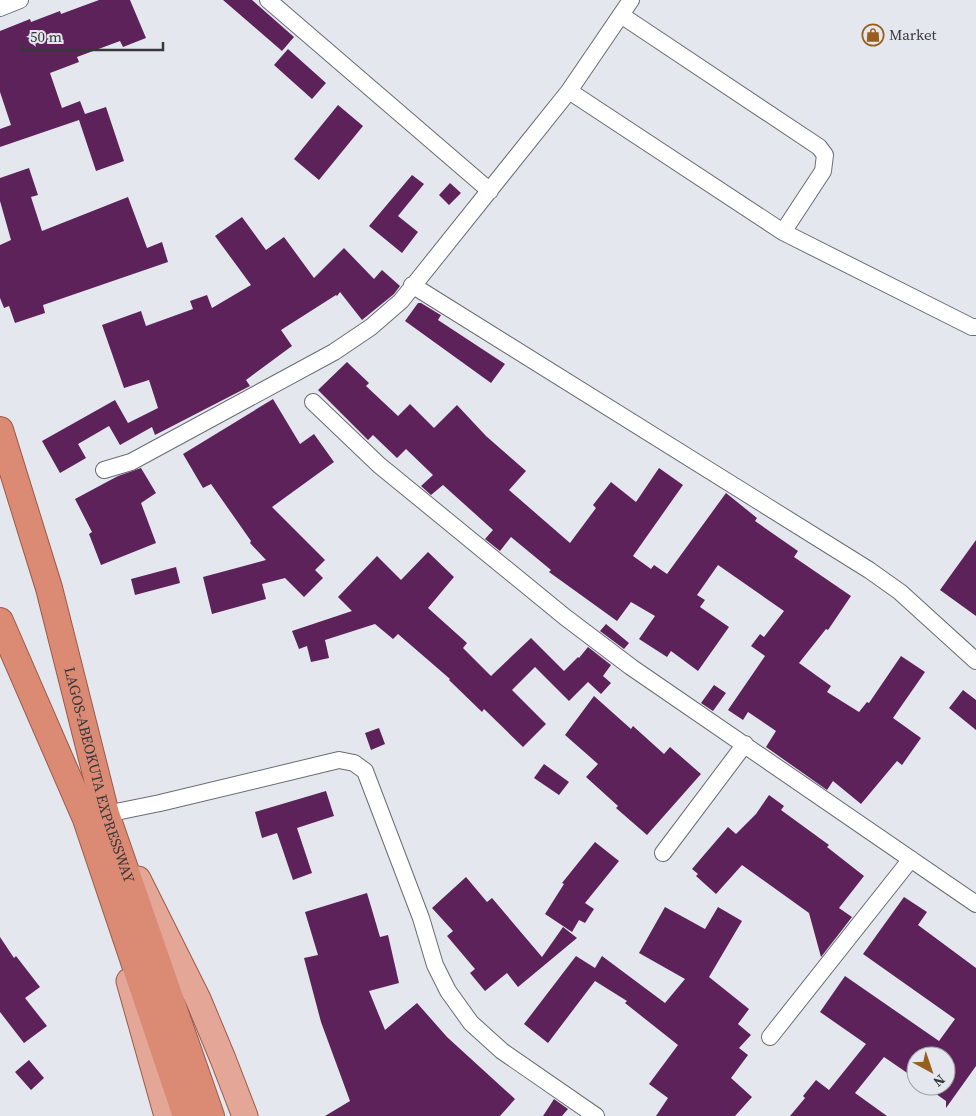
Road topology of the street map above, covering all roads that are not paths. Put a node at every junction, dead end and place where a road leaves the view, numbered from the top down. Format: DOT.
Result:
graph roads {
  1 [pos="20,0"];
  2 [pos="268,0"];
  3 [pos="631,0"];
  4 [pos="0,8"];
  5 [pos="621,15"];
  6 [pos="568,91"];
  7 [pos="490,191"];
  8 [pos="783,232"];
  9 [pos="412,286"];
  10 [pos="976,327"];
  11 [pos="313,402"];
  12 [pos="0,430"];
  13 [pos="104,470"];
  14 [pos="0,621"];
  15 [pos="976,662"];
  16 [pos="744,744"];
  17 [pos="96,817"];
  18 [pos="663,853"];
  19 [pos="911,858"];
  20 [pos="976,904"];
  21 [pos="770,1037"];
  22 [pos="167,1116"];
  23 [pos="186,1116"];
  24 [pos="211,1116"];
  25 [pos="245,1116"];
  26 [pos="596,1116"];
  1 -- 4 [label="street"];
  2 -- 7 [label="street"];
  3 -- 5 [label="street"];
  5 -- 6 [label="street"];
  5 -- 8 [label="street"];
  6 -- 7 [label="street"];
  6 -- 8 [label="street"];
  7 -- 9 [label="street"];
  8 -- 10 [label="street"];
  9 -- 13 [label="street"];
  9 -- 15 [label="street"];
  11 -- 16 [label="street"];
  12 -- 17 [label="highway, LAGOS-ABEOKUTA EXPRESSWAY"];
  14 -- 17 [label="highway, LAGOS-ABEOKUTA EXPRESSWAY"];
  16 -- 18 [label="street"];
  16 -- 19 [label="street"];
  17 -- 22 [label="main road"];
  17 -- 23 [label="highway, LAGOS-ABEOKUTA EXPRESSWAY"];
  17 -- 24 [label="highway, LAGOS-ABEOKUTA EXPRESSWAY"];
  17 -- 25 [label="main road"];
  17 -- 26 [label="street"];
  19 -- 20 [label="street"];
  19 -- 21 [label="street"];
}
